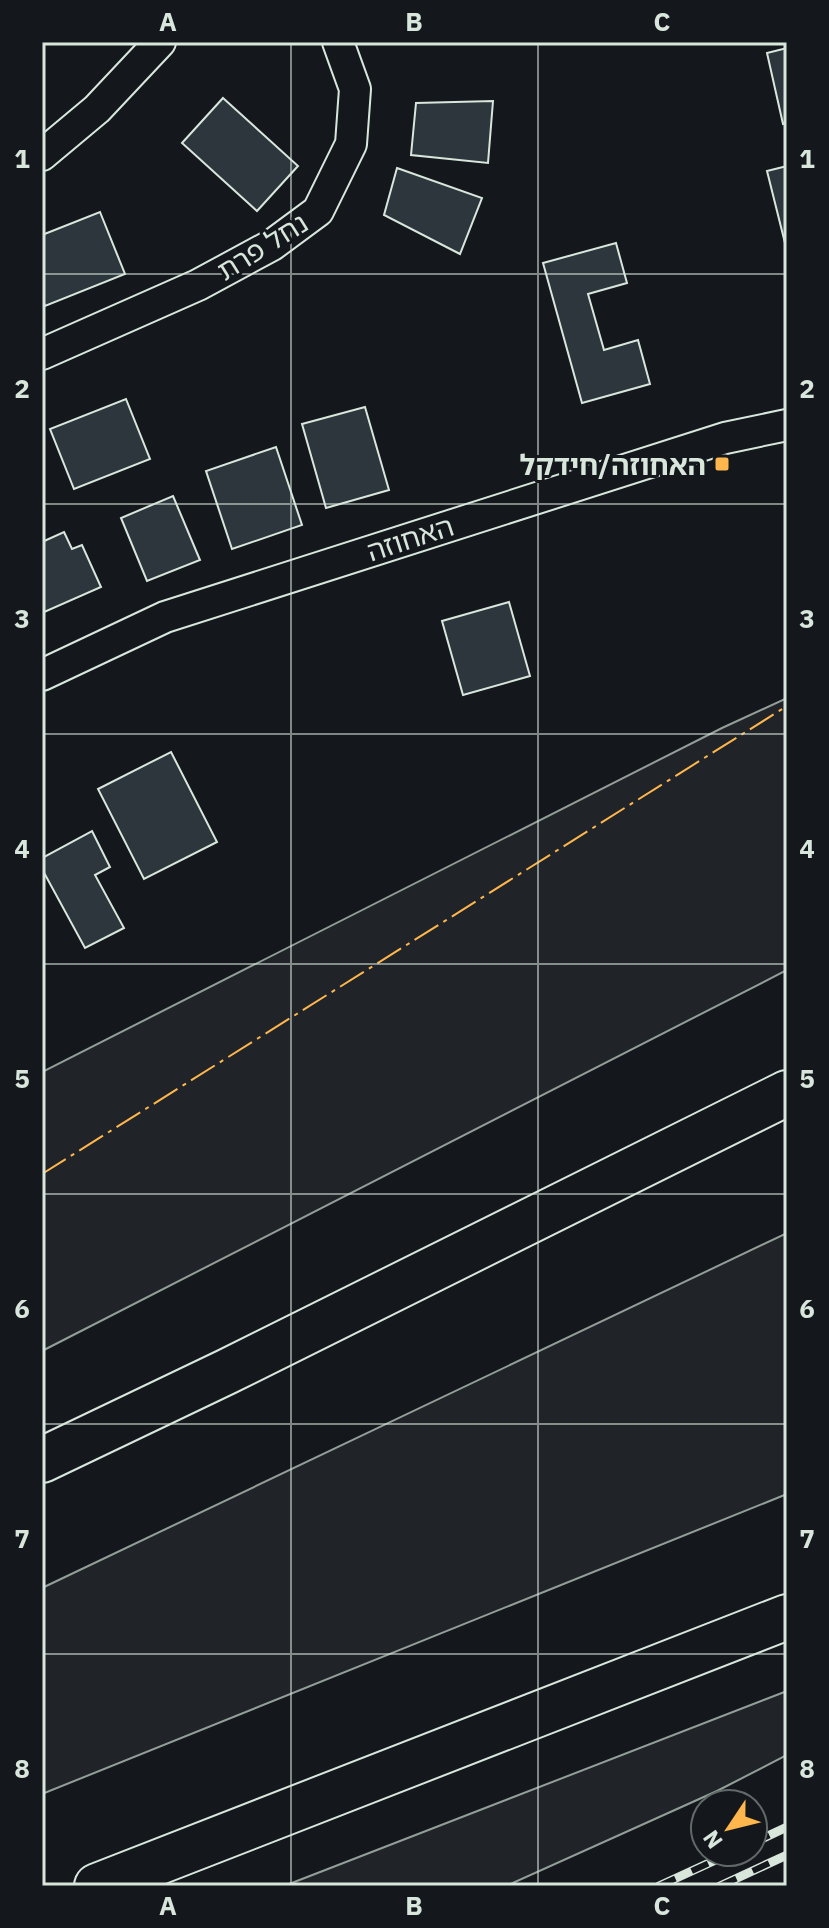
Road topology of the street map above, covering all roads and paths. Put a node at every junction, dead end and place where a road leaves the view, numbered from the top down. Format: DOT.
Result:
graph roads {
  1 [pos="160,42"];
  2 [pos="338,42"];
  3 [pos="42,155"];
  4 [pos="42,354"];
  5 [pos="787,425"];
  6 [pos="42,675"];
  7 [pos="787,1093"];
  8 [pos="42,1460"];
  9 [pos="787,1617"];
  10 [pos="97,1886"];
  1 -- 3 [label="street"];
  2 -- 4 [label="street, נחל פרת"];
  5 -- 6 [label="street, האחוזה"];
  7 -- 8 [label="highway"];
  9 -- 10 [label="highway"];
}
